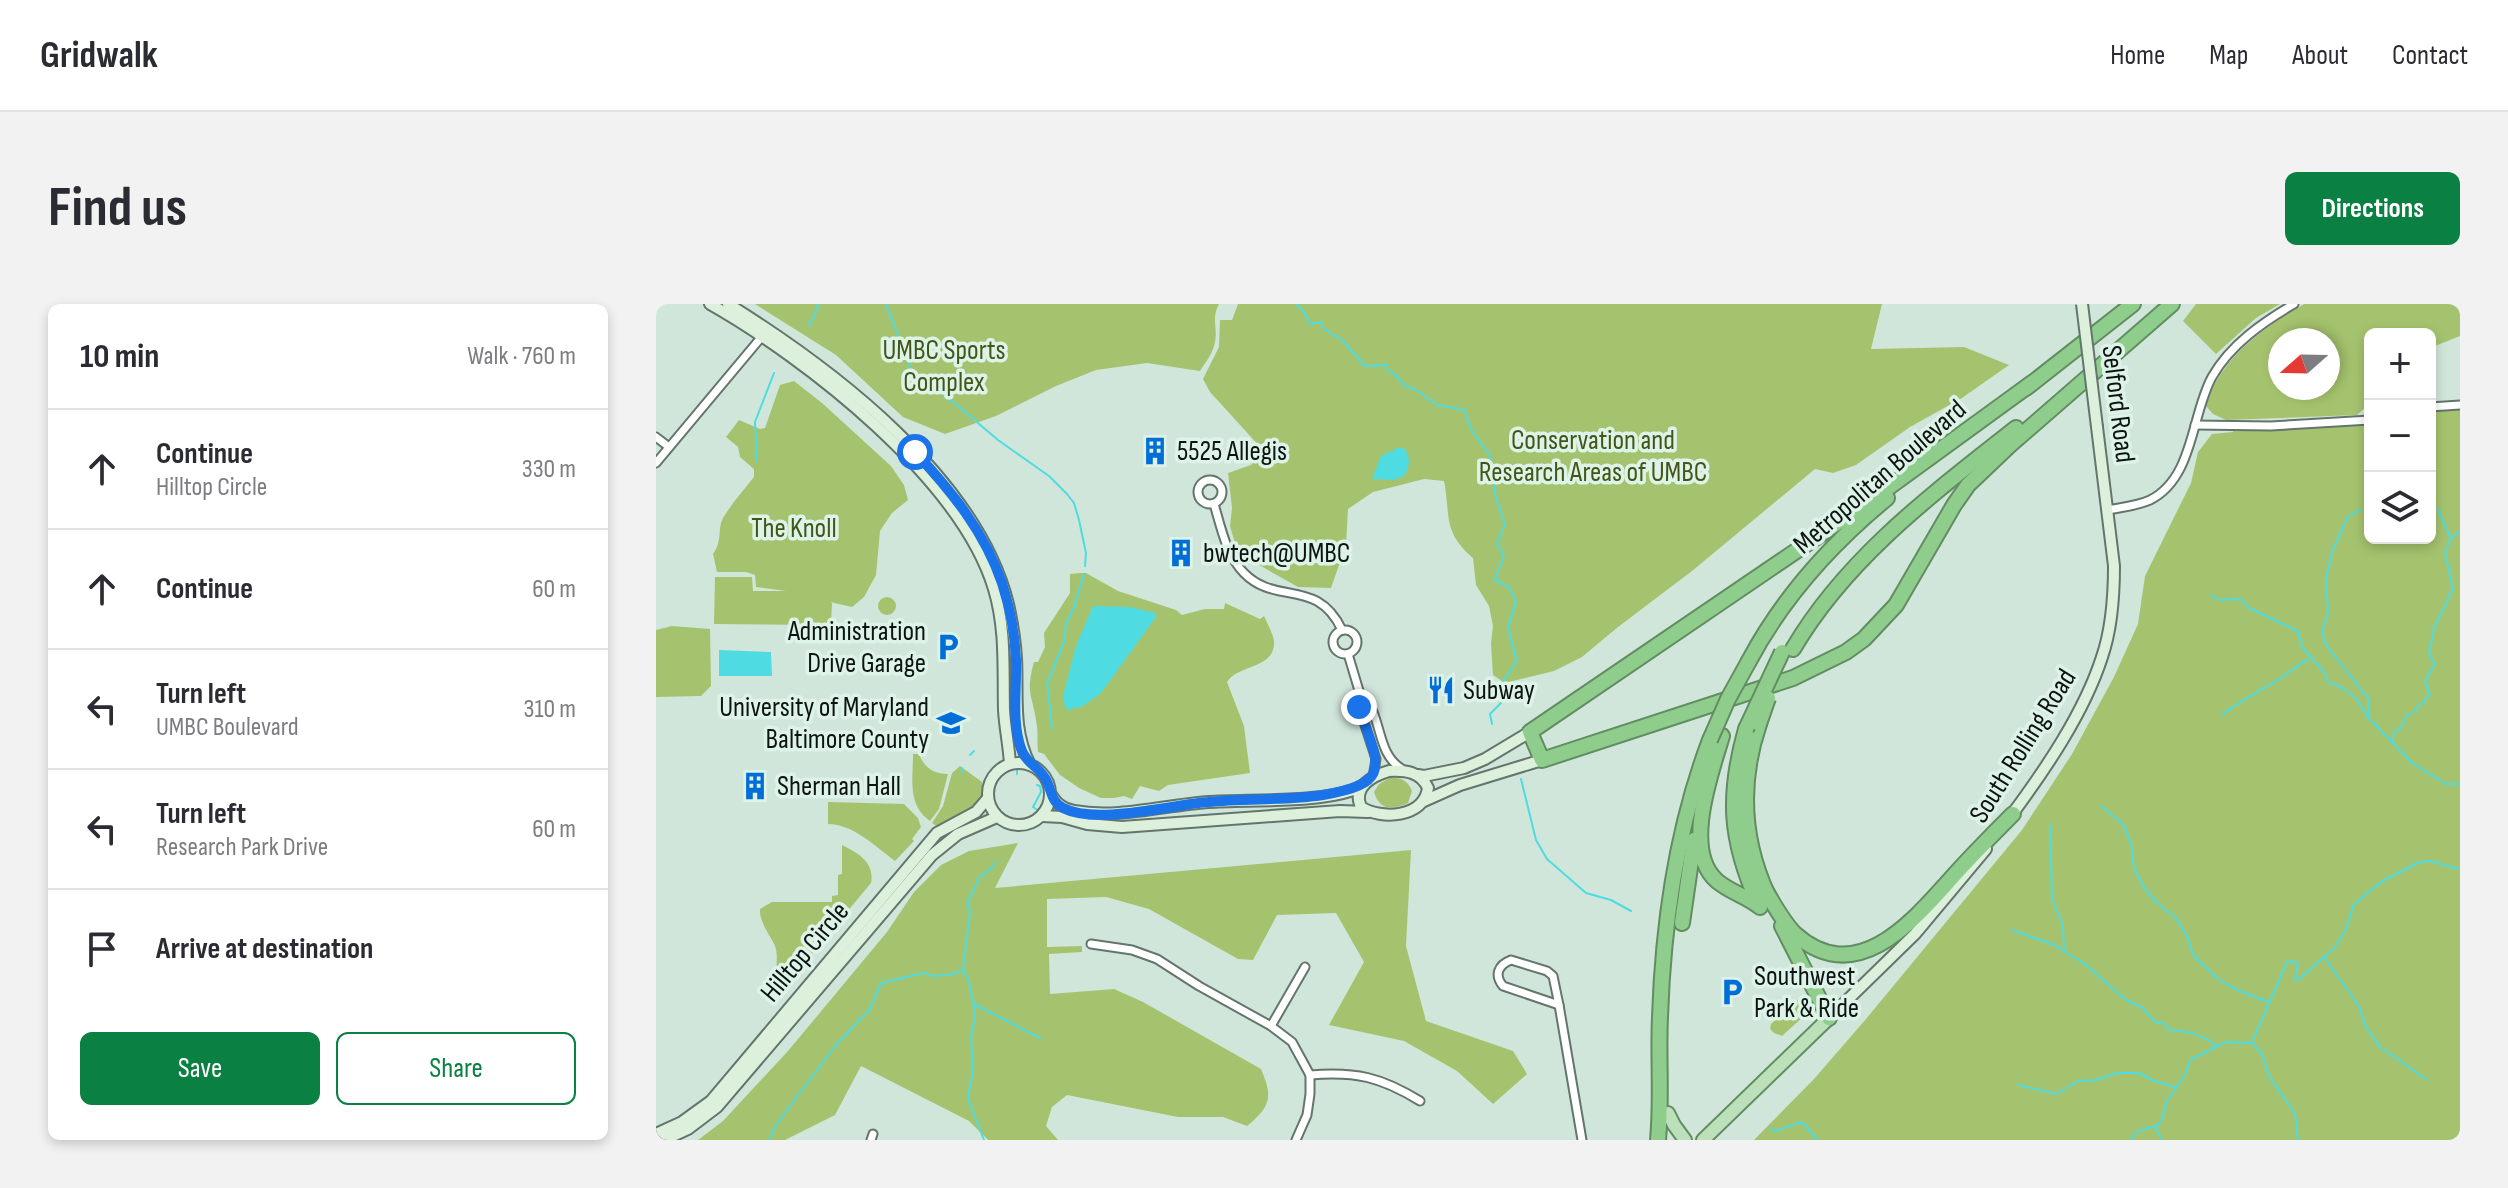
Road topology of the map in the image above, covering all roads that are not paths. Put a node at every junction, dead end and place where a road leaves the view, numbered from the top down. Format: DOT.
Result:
graph roads {
  1 [pos="710,304"];
  2 [pos="728,304"];
  3 [pos="2082,304"];
  4 [pos="2133,304"];
  5 [pos="2171,304"];
  6 [pos="2294,304"];
  7 [pos="765,332"];
  8 [pos="2032,383"];
  9 [pos="2460,405"];
  10 [pos="2436,407"];
  11 [pos="2364,420"];
  12 [pos="2195,425"];
  13 [pos="656,437"];
  14 [pos="669,447"];
  15 [pos="656,463"];
  16 [pos="1214,504"];
  17 [pos="2108,510"];
  18 [pos="1342,630"];
  19 [pos="1348,654"];
  20 [pos="1360,694"];
  21 [pos="1753,727"];
  22 [pos="1530,732"];
  23 [pos="1716,738"];
  24 [pos="1542,760"];
  25 [pos="1010,764"];
  26 [pos="1030,765"];
  27 [pos="1406,771"];
  28 [pos="1418,775"];
  29 [pos="1373,777"];
  30 [pos="1362,786"];
  31 [pos="1050,793"];
  32 [pos="988,798"];
  33 [pos="1422,802"];
  34 [pos="1368,812"];
  35 [pos="2013,814"];
  36 [pos="1042,816"];
  37 [pos="997,817"];
  38 [pos="1764,888"];
  39 [pos="1682,923"];
  40 [pos="1091,944"];
  41 [pos="1305,967"];
  42 [pos="1559,1005"];
  43 [pos="1829,1018"];
  44 [pos="1271,1026"];
  45 [pos="1659,1064"];
  46 [pos="1310,1075"];
  47 [pos="1420,1101"];
  48 [pos="1668,1113"];
  49 [pos="656,1134"];
  50 [pos="664,1140"];
  51 [pos="1296,1140"];
  52 [pos="1582,1140"];
  53 [pos="1658,1140"];
  54 [pos="1685,1140"];
  55 [pos="1703,1140"];
  1 -- 7 [label="street"];
  2 -- 7 [label="street"];
  3 -- 17 [label="street, Selford Road, bridge"];
  4 -- 8 [label="highway, Metropolitan Boulevard"];
  5 -- 21 [label="highway, Metropolitan Boulevard, bridge"];
  5 -- 24 [label="highway"];
  6 -- 12 [label="street"];
  7 -- 14 [label="street"];
  7 -- 25 [label="street"];
  7 -- 26 [label="street"];
  8 -- 22 [label="highway"];
  8 -- 23 [label="highway, Metropolitan Boulevard, bridge"];
  9 -- 10 [label="street"];
  11 -- 12 [label="street"];
  12 -- 17 [label="street"];
  13 -- 14 [label="street"];
  14 -- 15 [label="street"];
  16 -- 18 [label="street"];
  17 -- 35 [label="street, South Rolling Road"];
  18 -- 19 [label="street"];
  18 -- 19 [label="street"];
  19 -- 20 [label="street"];
  20 -- 27 [label="street"];
  20 -- 29 [label="street"];
  21 -- 23 [label="highway"];
  21 -- 38 [label="highway, Metropolitan Boulevard"];
  22 -- 24 [label="highway"];
  22 -- 28 [label="street"];
  23 -- 39 [label="highway"];
  23 -- 45 [label="highway, Metropolitan Boulevard"];
  24 -- 33 [label="street"];
  25 -- 26 [label="street"];
  25 -- 32 [label="street"];
  26 -- 31 [label="street"];
  27 -- 28 [label="street"];
  27 -- 29 [label="street"];
  28 -- 33 [label="street"];
  29 -- 30 [label="street"];
  30 -- 31 [label="street"];
  30 -- 34 [label="street"];
  31 -- 36 [label="street"];
  32 -- 37 [label="street"];
  32 -- 49 [label="street, Hilltop Circle"];
  33 -- 34 [label="street"];
  34 -- 36 [label="street"];
  35 -- 38 [label="highway"];
  35 -- 43 [label="street, South Rolling Road"];
  36 -- 37 [label="street"];
  37 -- 50 [label="street, Hilltop Circle"];
  38 -- 43 [label="highway"];
  40 -- 44 [label="street"];
  41 -- 44 [label="street"];
  42 -- 42 [label="street"];
  42 -- 52 [label="street"];
  43 -- 55 [label="main road, South Rolling Road"];
  44 -- 46 [label="street"];
  45 -- 48 [label="highway"];
  45 -- 53 [label="highway"];
  46 -- 47 [label="street"];
  46 -- 51 [label="street"];
  48 -- 54 [label="main road"];
}
